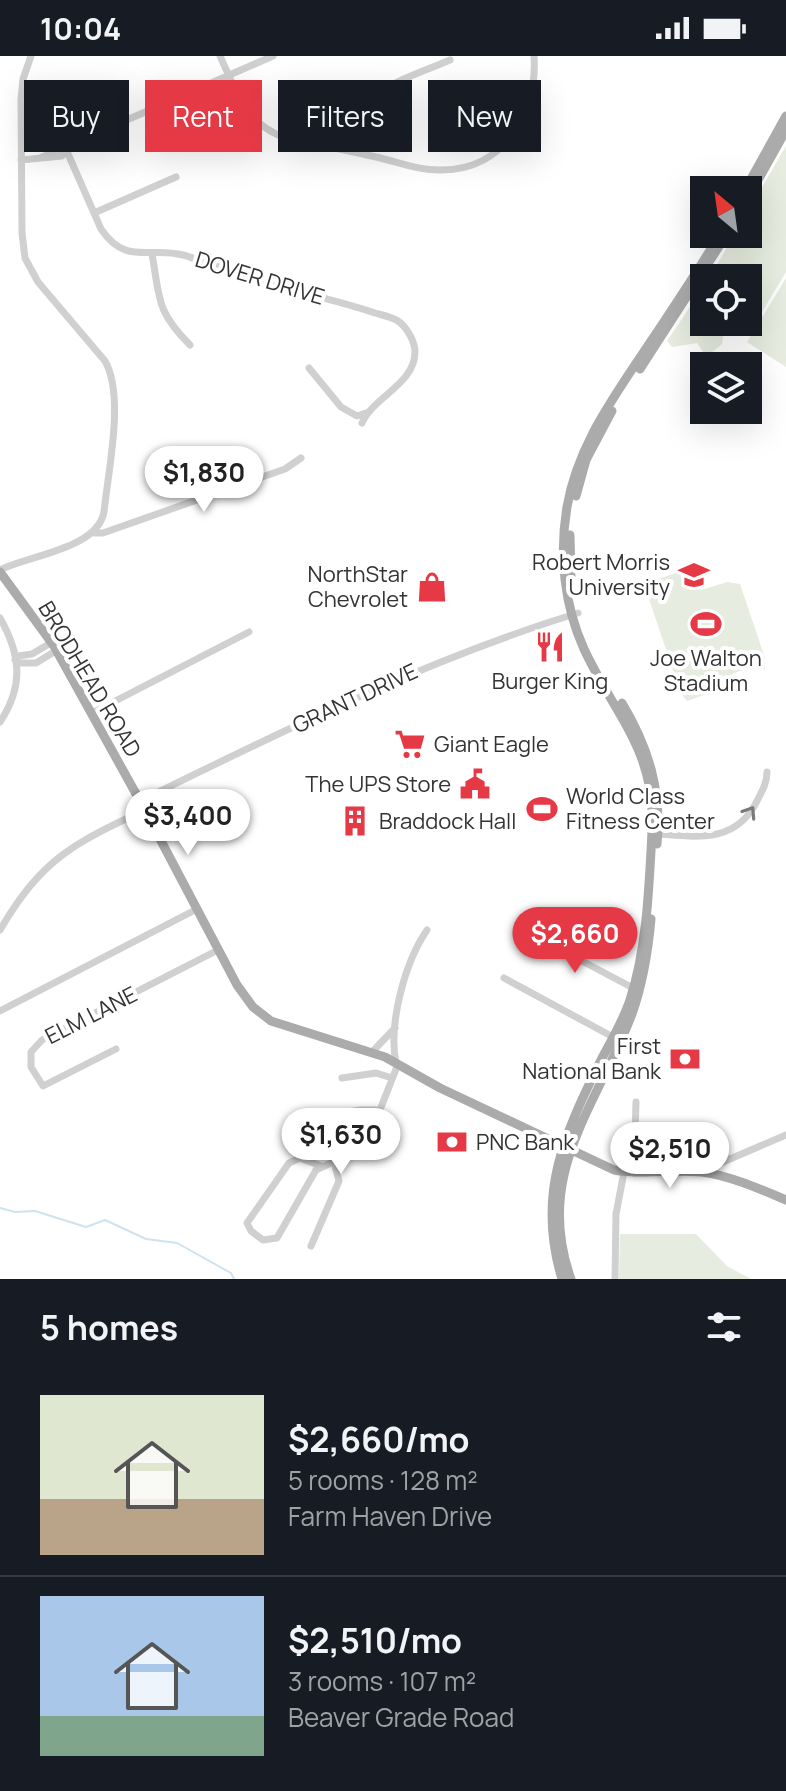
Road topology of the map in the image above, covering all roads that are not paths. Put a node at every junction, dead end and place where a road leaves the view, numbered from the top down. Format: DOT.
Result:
graph roads {
  1 [pos="31,56"];
  2 [pos="220,56"];
  3 [pos="273,56"];
  4 [pos="534,56"];
  5 [pos="450,60"];
  6 [pos="229,75"];
  7 [pos="408,80"];
  8 [pos="786,116"];
  9 [pos="786,130"];
  10 [pos="278,134"];
  11 [pos="354,152"];
  12 [pos="65,154"];
  13 [pos="21,160"];
  14 [pos="753,176"];
  15 [pos="760,176"];
  16 [pos="176,177"];
  17 [pos="94,213"];
  18 [pos="711,248"];
  19 [pos="719,248"];
  20 [pos="152,254"];
  21 [pos="190,345"];
  22 [pos="309,368"];
  23 [pos="366,413"];
  24 [pos="362,423"];
  25 [pos="301,458"];
  26 [pos="94,533"];
  27 [pos="0,571"];
  28 [pos="575,614"];
  29 [pos="0,618"];
  30 [pos="249,632"];
  31 [pos="54,646"];
  32 [pos="15,660"];
  33 [pos="92,713"];
  34 [pos="0,722"];
  35 [pos="767,772"];
  36 [pos="143,805"];
  37 [pos="658,834"];
  38 [pos="197,909"];
  39 [pos="0,930"];
  40 [pos="427,930"];
  41 [pos="531,934"];
  42 [pos="218,950"];
  43 [pos="504,978"];
  44 [pos="636,990"];
  45 [pos="0,1011"];
  46 [pos="395,1028"];
  47 [pos="613,1037"];
  48 [pos="116,1049"];
  49 [pos="372,1052"];
  50 [pos="397,1063"];
  51 [pos="342,1078"];
  52 [pos="392,1078"];
  53 [pos="636,1102"];
  54 [pos="380,1110"];
  55 [pos="326,1116"];
  56 [pos="786,1135"];
  57 [pos="566,1147"];
  58 [pos="334,1162"];
  59 [pos="598,1163"];
  60 [pos="321,1166"];
  61 [pos="564,1171"];
  62 [pos="629,1172"];
  63 [pos="700,1172"];
  64 [pos="786,1200"];
  65 [pos="311,1246"];
  66 [pos="562,1279"];
  67 [pos="571,1279"];
  68 [pos="615,1279"];
  1 -- 13 [label="street"];
  2 -- 6 [label="street"];
  3 -- 6 [label="street"];
  4 -- 11 [label="street"];
  5 -- 7 [label="street"];
  6 -- 10 [label="street"];
  6 -- 12 [label="street"];
  8 -- 14 [label="main road"];
  9 -- 15 [label="main road"];
  12 -- 13 [label="street"];
  12 -- 17 [label="street, DOVER DRIVE"];
  13 -- 26 [label="street"];
  16 -- 17 [label="street"];
  17 -- 20 [label="street, DOVER DRIVE"];
  18 -- 28 [label="main road"];
  19 -- 28 [label="main road"];
  20 -- 21 [label="street"];
  20 -- 23 [label="street, DOVER DRIVE"];
  22 -- 23 [label="street"];
  23 -- 24 [label="street"];
  25 -- 26 [label="street"];
  26 -- 27 [label="street"];
  27 -- 31 [label="main road, BRODHEAD ROAD"];
  28 -- 36 [label="street, GRANT DRIVE"];
  28 -- 37 [label="main road"];
  28 -- 44 [label="main road"];
  29 -- 32 [label="street"];
  30 -- 33 [label="street"];
  31 -- 32 [label="street"];
  31 -- 33 [label="main road, BRODHEAD ROAD"];
  32 -- 34 [label="street"];
  33 -- 36 [label="main road, BRODHEAD ROAD"];
  37 -- 35 [label="street, one-way"];
  36 -- 38 [label="main road, BRODHEAD ROAD"];
  36 -- 39 [label="street, GRANT DRIVE"];
  37 -- 44 [label="main road"];
  38 -- 42 [label="main road, BRODHEAD ROAD"];
  38 -- 45 [label="street"];
  40 -- 46 [label="street"];
  41 -- 44 [label="street"];
  42 -- 48 [label="street, ELM LANE"];
  42 -- 49 [label="main road, BRODHEAD ROAD"];
  43 -- 47 [label="street"];
  44 -- 47 [label="main road"];
  44 -- 57 [label="main road"];
  46 -- 49 [label="street"];
  46 -- 50 [label="street"];
  47 -- 57 [label="main road"];
  49 -- 50 [label="main road, BRODHEAD ROAD"];
  50 -- 52 [label="street"];
  50 -- 57 [label="main road, BRODHEAD ROAD"];
  51 -- 52 [label="street"];
  52 -- 54 [label="street"];
  53 -- 62 [label="street"];
  54 -- 55 [label="street"];
  54 -- 58 [label="street"];
  56 -- 63 [label="street"];
  57 -- 59 [label="main road, BRODHEAD ROAD"];
  57 -- 61 [label="main road"];
  57 -- 66 [label="main road"];
  58 -- 60 [label="street"];
  58 -- 65 [label="street"];
  59 -- 61 [label="main road"];
  59 -- 62 [label="main road, BRODHEAD ROAD"];
  60 -- 60 [label="street"];
  61 -- 67 [label="main road"];
  62 -- 63 [label="main road, BRODHEAD ROAD"];
  62 -- 68 [label="street"];
  63 -- 64 [label="main road, BRODHEAD ROAD"];
}
